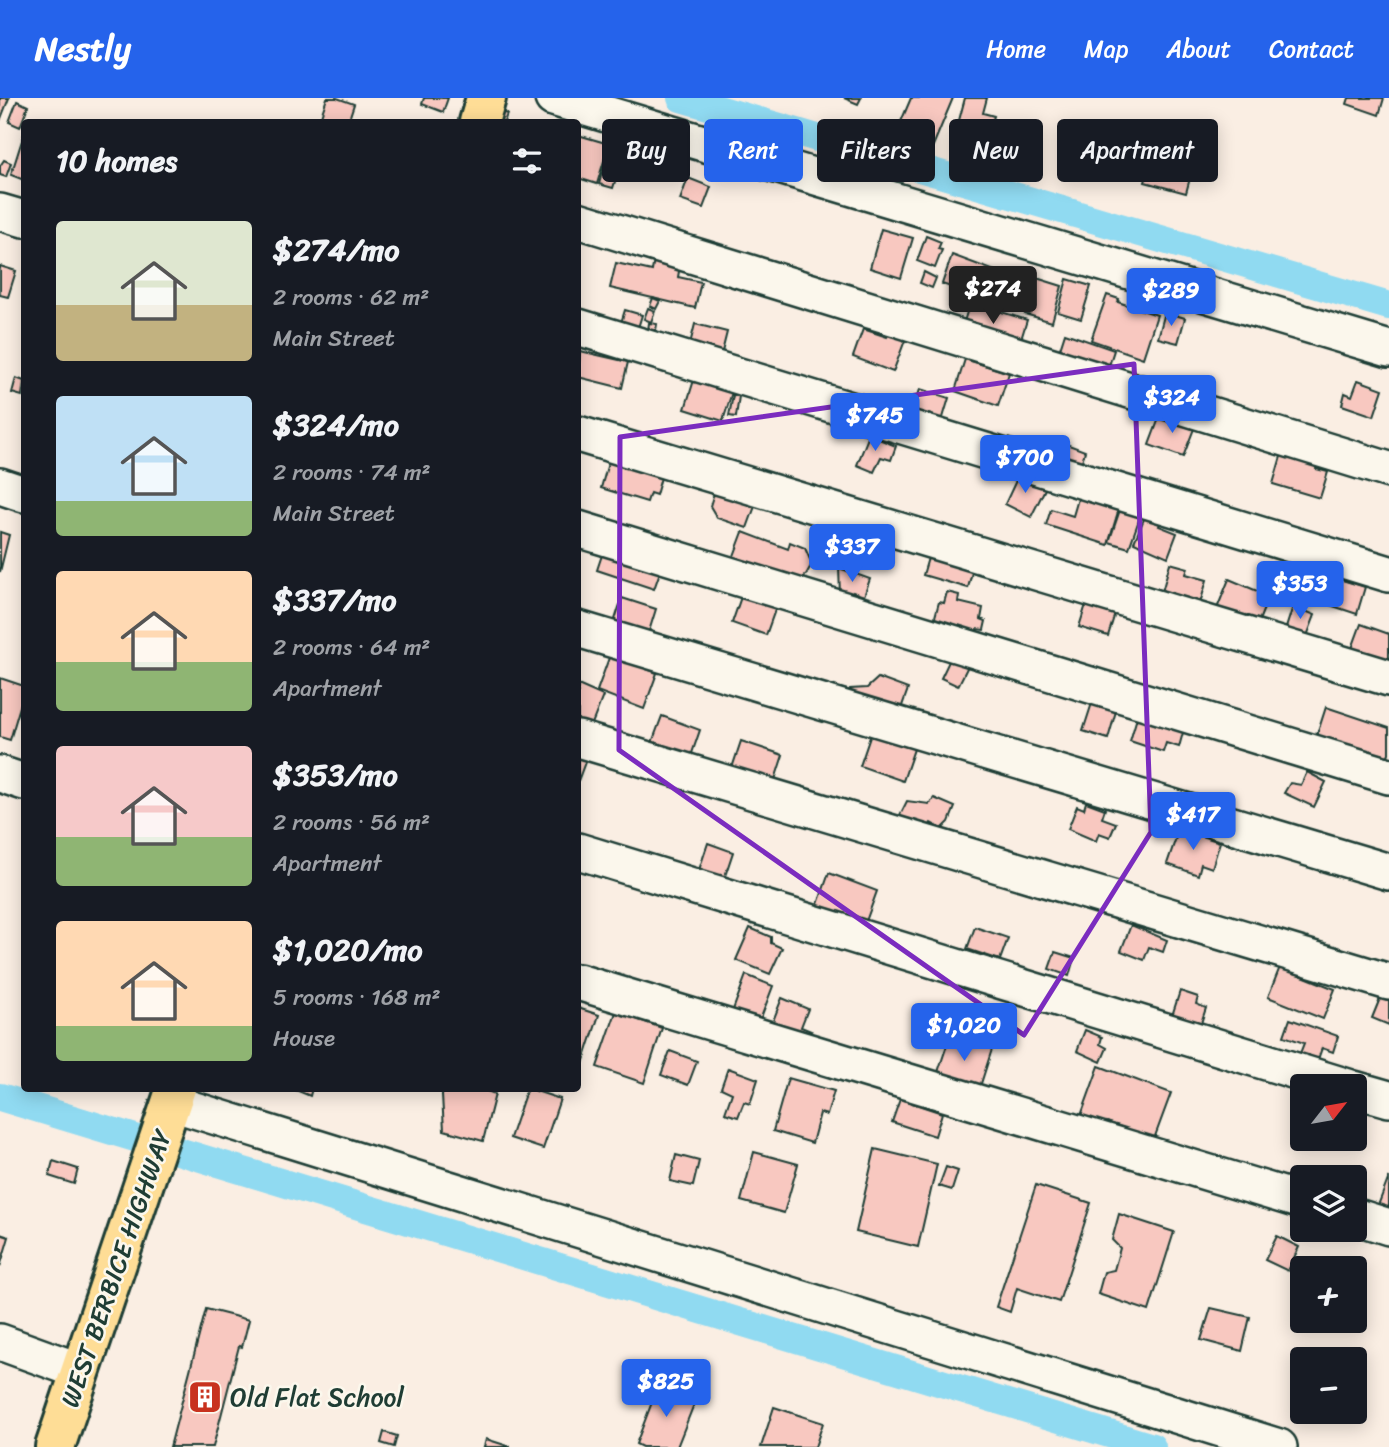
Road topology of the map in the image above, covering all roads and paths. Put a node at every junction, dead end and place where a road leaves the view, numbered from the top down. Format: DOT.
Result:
graph roads {
  1 [pos="486,98"];
  2 [pos="553,98"];
  3 [pos="480,119"];
  4 [pos="0,212"];
  5 [pos="21,218"];
  6 [pos="581,221"];
  7 [pos="581,328"];
  8 [pos="1389,349"];
  9 [pos="581,435"];
  10 [pos="1389,470"];
  11 [pos="0,486"];
  12 [pos="21,493"];
  13 [pos="581,530"];
  14 [pos="1389,574"];
  15 [pos="581,630"];
  16 [pos="1389,678"];
  17 [pos="581,740"];
  18 [pos="0,774"];
  19 [pos="1389,776"];
  20 [pos="21,781"];
  21 [pos="581,852"];
  22 [pos="1389,872"];
  23 [pos="1389,982"];
  24 [pos="581,983"];
  25 [pos="1306,1074"];
  26 [pos="1367,1093"];
  27 [pos="174,1096"];
  28 [pos="1389,1099"];
  29 [pos="1290,1197"];
  30 [pos="1367,1220"];
  31 [pos="1389,1227"];
  32 [pos="0,1342"];
  33 [pos="80,1370"];
  34 [pos="55,1447"];
  35 [pos="1279,1447"];
  1 -- 3 [label="main road"];
  2 -- 8 [label="street"];
  4 -- 5 [label="street"];
  6 -- 10 [label="street"];
  7 -- 14 [label="street"];
  9 -- 16 [label="street"];
  11 -- 12 [label="street"];
  13 -- 19 [label="street"];
  15 -- 22 [label="street"];
  17 -- 23 [label="street"];
  18 -- 20 [label="street"];
  21 -- 25 [label="street"];
  24 -- 29 [label="street"];
  26 -- 28 [label="street"];
  27 -- 33 [label="main road, WEST BERBICE HIGHWAY"];
  27 -- 35 [label="street"];
  30 -- 31 [label="street"];
  32 -- 33 [label="street"];
  33 -- 34 [label="main road, WEST BERBICE HIGHWAY"];
}
